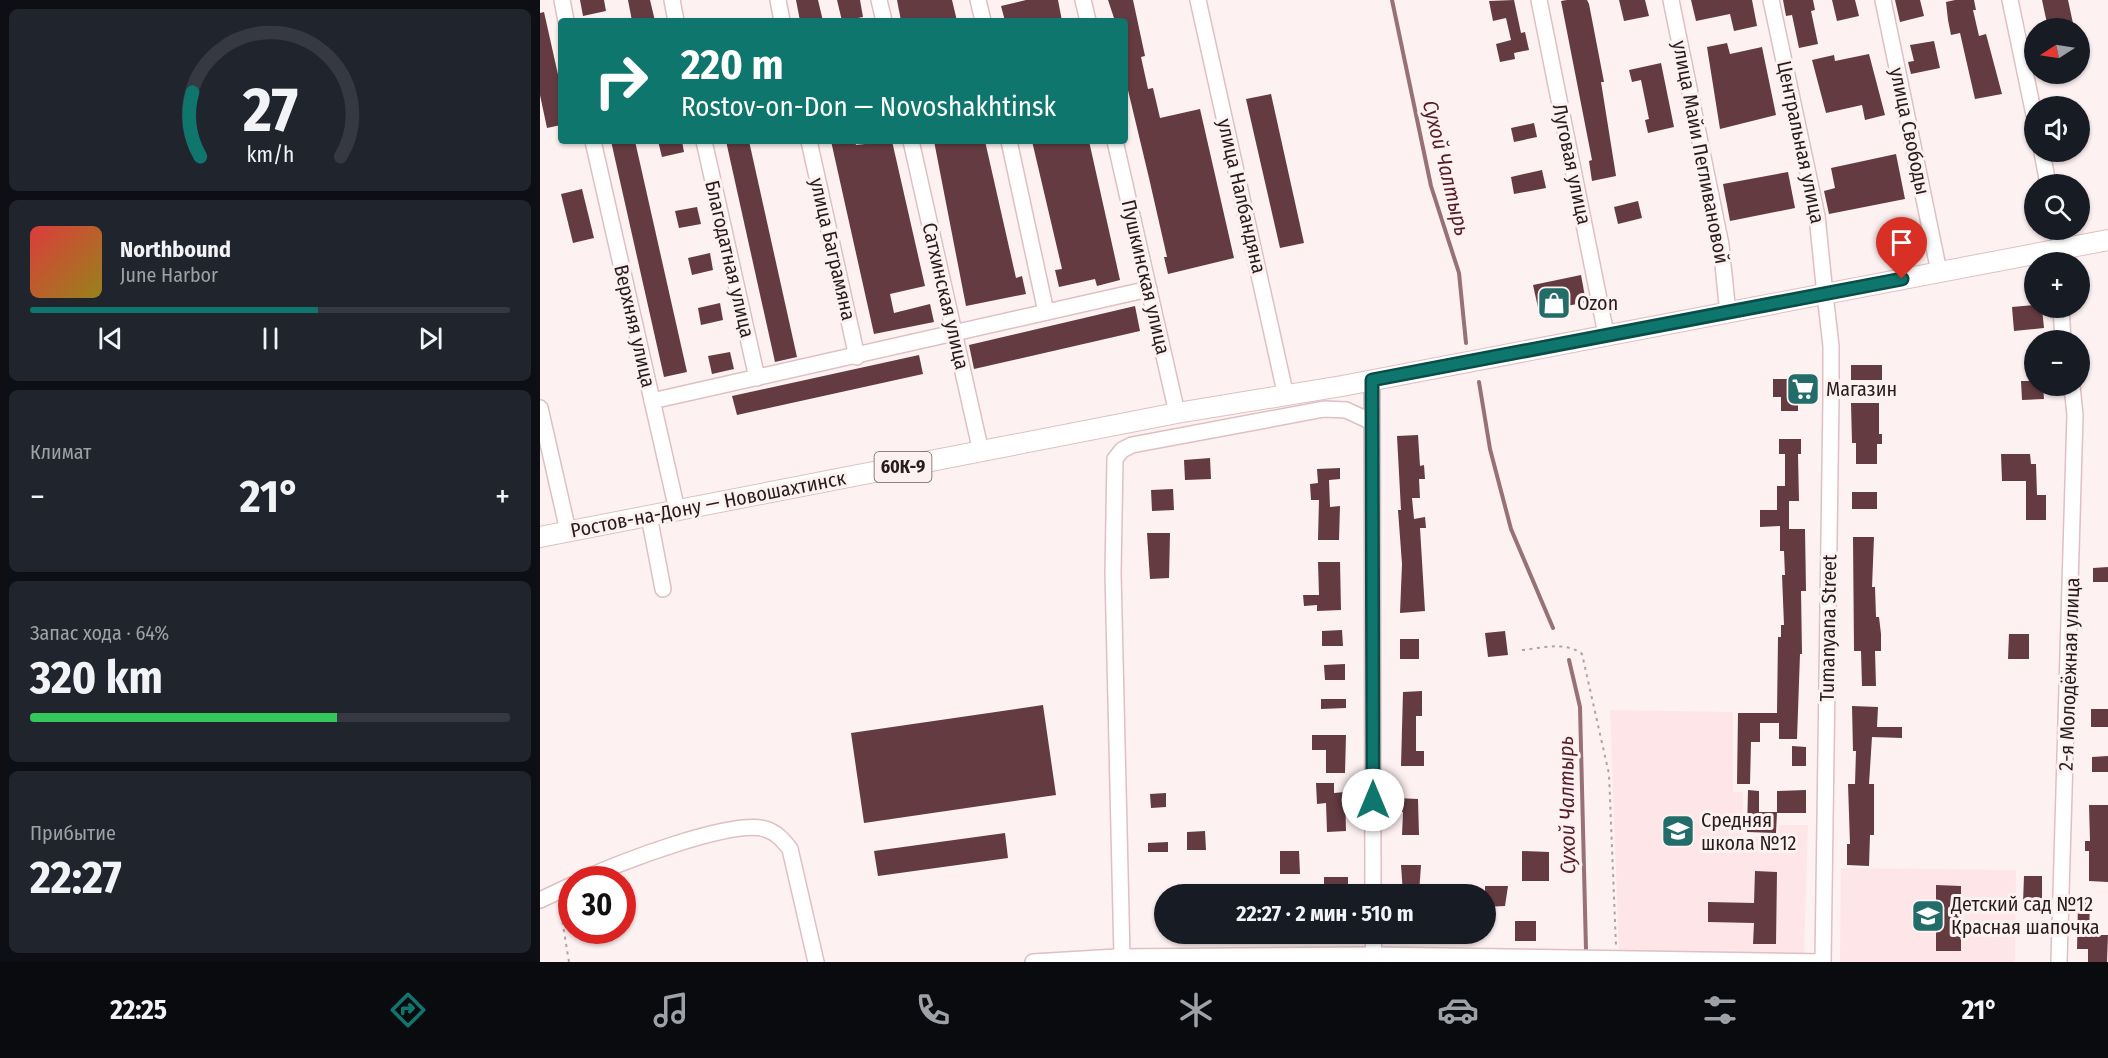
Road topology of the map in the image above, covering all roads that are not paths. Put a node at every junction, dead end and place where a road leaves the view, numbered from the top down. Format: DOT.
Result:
graph roads {
  1 [pos="562,0"];
  2 [pos="672,0"];
  3 [pos="778,0"];
  4 [pos="879,0"];
  5 [pos="978,0"];
  6 [pos="1083,0"];
  7 [pos="1198,0"];
  8 [pos="1539,0"];
  9 [pos="1671,0"];
  10 [pos="1771,0"];
  11 [pos="1883,0"];
  12 [pos="2010,0"];
  13 [pos="565,18"];
  14 [pos="675,18"];
  15 [pos="781,18"];
  16 [pos="883,18"];
  17 [pos="982,18"];
  18 [pos="1087,18"];
  19 [pos="2030,96"];
  20 [pos="594,144"];
  21 [pos="705,144"];
  22 [pos="810,144"];
  23 [pos="912,144"];
  24 [pos="1010,144"];
  25 [pos="1116,144"];
  26 [pos="2108,232"];
  27 [pos="2108,240"];
  28 [pos="2056,246"];
  29 [pos="1937,262"];
  30 [pos="1825,289"];
  31 [pos="1149,290"];
  32 [pos="1728,304"];
  33 [pos="1047,312"];
  34 [pos="1605,329"];
  35 [pos="955,333"];
  36 [pos="857,357"];
  37 [pos="757,378"];
  38 [pos="1372,380"];
  39 [pos="1286,392"];
  40 [pos="2073,396"];
  41 [pos="1265,397"];
  42 [pos="652,401"];
  43 [pos="540,408"];
  44 [pos="1177,413"];
  45 [pos="1372,422"];
  46 [pos="981,452"];
  47 [pos="677,510"];
  48 [pos="649,516"];
  49 [pos="568,531"];
  50 [pos="540,537"];
  51 [pos="663,589"];
  52 [pos="616,866"];
  53 [pos="1373,884"];
  54 [pos="558,892"];
  55 [pos="540,900"];
  56 [pos="1373,958"];
  57 [pos="1117,959"];
  58 [pos="816,962"];
  59 [pos="1033,962"];
  60 [pos="1823,962"];
  61 [pos="2059,962"];
  1 -- 13 [label="street"];
  2 -- 14 [label="street"];
  3 -- 15 [label="street"];
  4 -- 16 [label="street"];
  5 -- 17 [label="street"];
  6 -- 18 [label="street"];
  7 -- 39 [label="street, улица Налбандяна"];
  8 -- 34 [label="street, Луговая улица"];
  9 -- 32 [label="street, улица Майи Пегливановой"];
  10 -- 30 [label="street, Центральная улица"];
  11 -- 29 [label="street, улица Свободы"];
  12 -- 19 [label="street"];
  20 -- 42 [label="street, Верхняя улица"];
  21 -- 37 [label="street, Благодатная улица"];
  22 -- 36 [label="street, улица Баграмяна"];
  23 -- 35 [label="street, Сатхинская улица"];
  24 -- 33 [label="street"];
  25 -- 31 [label="street, Пушкинская улица"];
  26 -- 28 [label="main road, 60К-9"];
  27 -- 28 [label="main road, 60К-9"];
  28 -- 29 [label="main road, 60К-9"];
  28 -- 30 [label="main road, 60К-9"];
  29 -- 30 [label="main road, 60К-9"];
  30 -- 32 [label="main road, 60К-9"];
  30 -- 38 [label="main road, 60К-9"];
  30 -- 60 [label="street, Tumanyana Street"];
  31 -- 33 [label="street"];
  31 -- 44 [label="street, Пушкинская улица"];
  32 -- 34 [label="main road, 60К-9"];
  33 -- 35 [label="street"];
  34 -- 39 [label="main road, 60К-9"];
  35 -- 36 [label="street"];
  35 -- 46 [label="street, Сатхинская улица"];
  36 -- 37 [label="street"];
  37 -- 42 [label="street"];
  38 -- 41 [label="main road, 60К-9"];
  38 -- 45 [label="street"];
  39 -- 41 [label="main road, 60К-9"];
  40 -- 61 [label="street, 2-я Молодёжная улица"];
  41 -- 44 [label="main road, Ростов-на-Дону — Новошахтинск / 60К-9"];
  42 -- 47 [label="street, Верхняя улица"];
  43 -- 49 [label="street"];
  44 -- 46 [label="main road, Ростов-на-Дону — Новошахтинск / 60К-9"];
  45 -- 53 [label="street"];
  45 -- 57 [label="street"];
  46 -- 47 [label="main road, Ростов-на-Дону — Новошахтинск / 60К-9"];
  47 -- 48 [label="main road, Ростов-на-Дону — Новошахтинск / 60К-9"];
  48 -- 49 [label="main road, Ростов-на-Дону — Новошахтинск / 60К-9"];
  48 -- 51 [label="street"];
  49 -- 50 [label="main road, Ростов-на-Дону — Новошахтинск / 60К-9"];
  52 -- 58 [label="street"];
  54 -- 55 [label="street"];
  56 -- 57 [label="street"];
  56 -- 60 [label="street"];
  57 -- 59 [label="street"];
}
